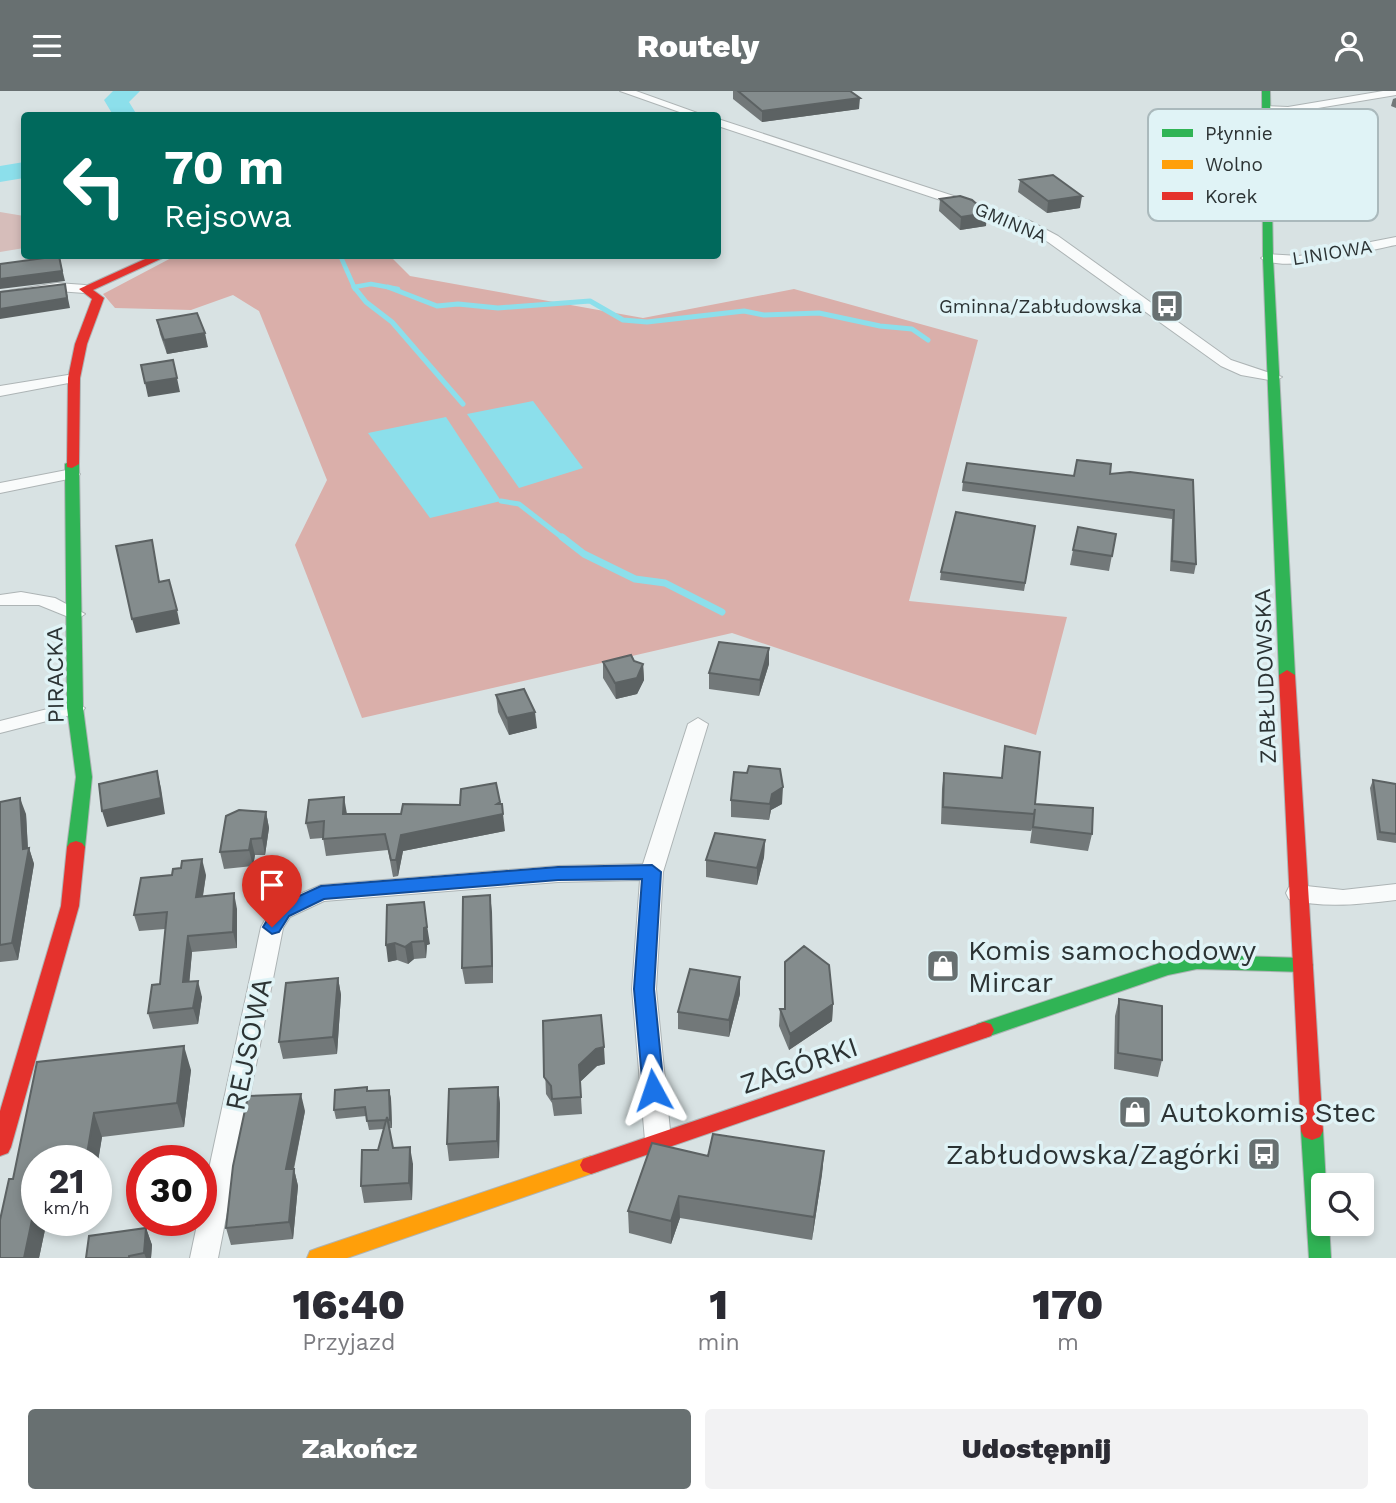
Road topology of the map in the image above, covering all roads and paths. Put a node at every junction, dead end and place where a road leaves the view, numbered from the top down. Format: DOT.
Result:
graph roads {
  1 [pos="1266,91"];
  2 [pos="627,92"];
  3 [pos="1396,92"];
  4 [pos="1266,109"];
  5 [pos="1294,109"];
  6 [pos="688,112"];
  7 [pos="721,123"];
  8 [pos="1268,221"];
  9 [pos="1396,241"];
  10 [pos="1268,258"];
  11 [pos="155,259"];
  12 [pos="85,289"];
  13 [pos="0,296"];
  14 [pos="1275,377"];
  15 [pos="74,378"];
  16 [pos="0,391"];
  17 [pos="72,474"];
  18 [pos="0,488"];
  19 [pos="0,600"];
  20 [pos="76,614"];
  21 [pos="75,708"];
  22 [pos="698,724"];
  23 [pos="0,727"];
  24 [pos="652,872"];
  25 [pos="1396,892"];
  26 [pos="1297,893"];
  27 [pos="1303,965"];
  28 [pos="658,1140"];
  29 [pos="0,1147"];
  30 [pos="204,1258"];
  31 [pos="318,1258"];
  32 [pos="1320,1258"];
  1 -- 4 [label="main road, ZABŁUDOWSKA"];
  2 -- 6 [label="street"];
  3 -- 5 [label="street"];
  7 -- 14 [label="street, GMINNA"];
  8 -- 10 [label="main road, ZABŁUDOWSKA"];
  9 -- 10 [label="street, LINIOWA"];
  10 -- 14 [label="main road, ZABŁUDOWSKA"];
  11 -- 12 [label="main road"];
  12 -- 13 [label="street"];
  12 -- 15 [label="main road, PIRACKA"];
  14 -- 26 [label="main road, ZABŁUDOWSKA"];
  15 -- 16 [label="street"];
  15 -- 17 [label="main road, PIRACKA"];
  17 -- 18 [label="street"];
  17 -- 20 [label="main road, PIRACKA"];
  19 -- 20 [label="street"];
  20 -- 21 [label="main road, PIRACKA"];
  21 -- 23 [label="street"];
  21 -- 29 [label="main road, PIRACKA"];
  22 -- 24 [label="street"];
  24 -- 28 [label="street"];
  24 -- 30 [label="street, REJSOWA"];
  25 -- 26 [label="street"];
  26 -- 27 [label="main road, ZABŁUDOWSKA"];
  27 -- 28 [label="main road, ZAGÓRKI"];
  27 -- 32 [label="main road, ZABŁUDOWSKA"];
  28 -- 31 [label="main road, ZAGÓRKI"];
}
